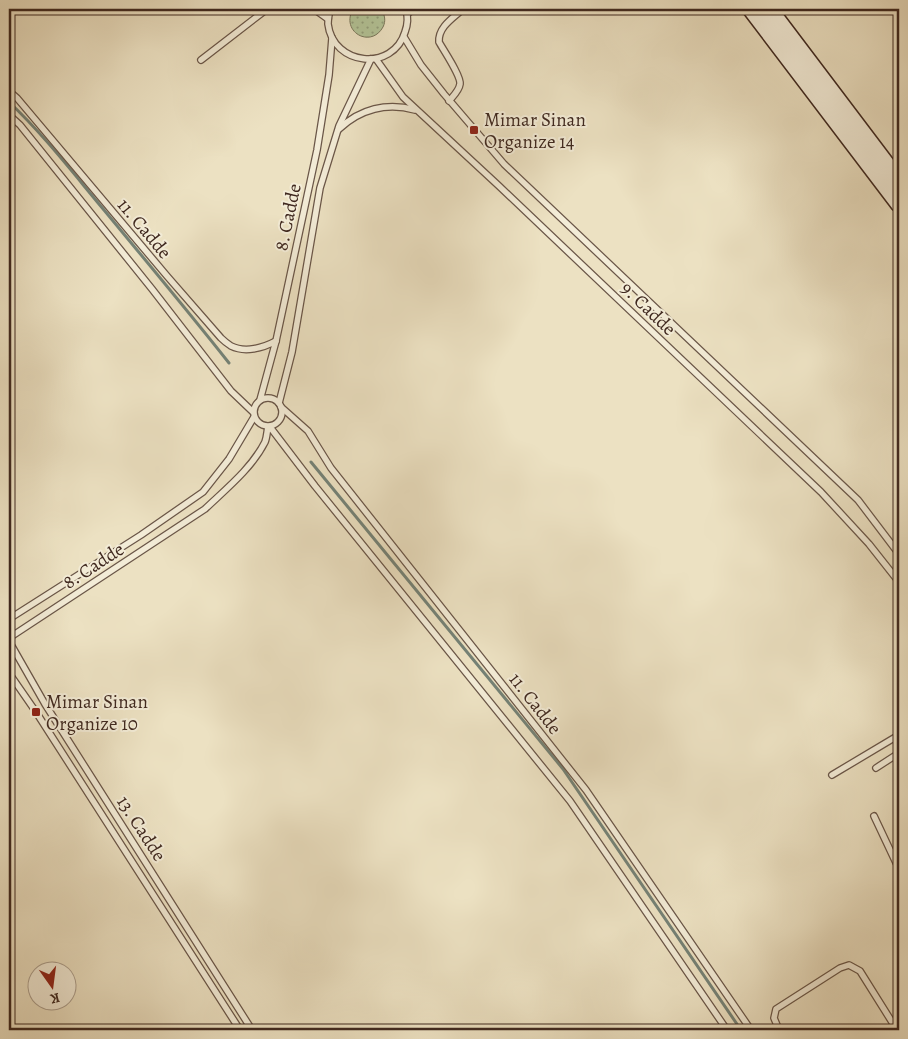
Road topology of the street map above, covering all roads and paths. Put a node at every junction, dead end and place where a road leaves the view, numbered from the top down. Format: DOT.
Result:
graph roads {
  1 [pos="267,9"];
  2 [pos="314,9"];
  3 [pos="330,9"];
  4 [pos="414,9"];
  5 [pos="463,9"];
  6 [pos="750,9"];
  7 [pos="769,9"];
  8 [pos="406,12"];
  9 [pos="328,19"];
  10 [pos="404,37"];
  11 [pos="332,38"];
  12 [pos="373,59"];
  13 [pos="201,60"];
  14 [pos="9,91"];
  15 [pos="449,101"];
  16 [pos="418,111"];
  17 [pos="9,115"];
  18 [pos="337,131"];
  19 [pos="899,181"];
  20 [pos="899,204"];
  21 [pos="276,341"];
  22 [pos="260,400"];
  23 [pos="280,405"];
  24 [pos="254,415"];
  25 [pos="269,426"];
  26 [pos="899,554"];
  27 [pos="899,582"];
  28 [pos="9,619"];
  29 [pos="9,639"];
  30 [pos="9,672"];
  31 [pos="899,735"];
  32 [pos="899,753"];
  33 [pos="876,768"];
  34 [pos="832,776"];
  35 [pos="874,816"];
  36 [pos="899,869"];
  37 [pos="240,1030"];
  38 [pos="252,1030"];
  39 [pos="727,1030"];
  40 [pos="751,1030"];
  41 [pos="779,1030"];
  42 [pos="897,1030"];
  1 -- 13 [label="lane"];
  2 -- 9 [label="lane"];
  3 -- 9 [label="lane"];
  4 -- 8 [label="lane"];
  5 -- 15 [label="lane"];
  6 -- 20 [label="street"];
  7 -- 19 [label="street"];
  8 -- 10 [label="lane"];
  9 -- 11 [label="lane, 8. Cadde"];
  10 -- 12 [label="lane"];
  10 -- 15 [label="lane, 9. Cadde"];
  11 -- 12 [label="lane"];
  11 -- 21 [label="lane, 8. Cadde"];
  12 -- 16 [label="lane, 9. Cadde"];
  12 -- 18 [label="lane, 8. Cadde"];
  14 -- 21 [label="lane, 11. Cadde"];
  15 -- 26 [label="lane, 9. Cadde"];
  16 -- 18 [label="lane"];
  16 -- 27 [label="lane, 9. Cadde"];
  17 -- 24 [label="lane, 11. Cadde"];
  18 -- 23 [label="lane, 8. Cadde"];
  21 -- 22 [label="lane, 8. Cadde"];
  22 -- 23 [label="lane"];
  22 -- 24 [label="lane"];
  23 -- 25 [label="lane"];
  23 -- 40 [label="lane, 11. Cadde"];
  24 -- 25 [label="lane"];
  24 -- 28 [label="lane, 8. Cadde"];
  25 -- 29 [label="lane, 8. Cadde"];
  25 -- 39 [label="lane, 11. Cadde"];
  29 -- 38 [label="lane, 13. Cadde"];
  30 -- 37 [label="lane, 13. Cadde"];
  31 -- 34 [label="lane"];
  32 -- 33 [label="lane"];
  35 -- 36 [label="lane"];
  41 -- 42 [label="lane"];
}
